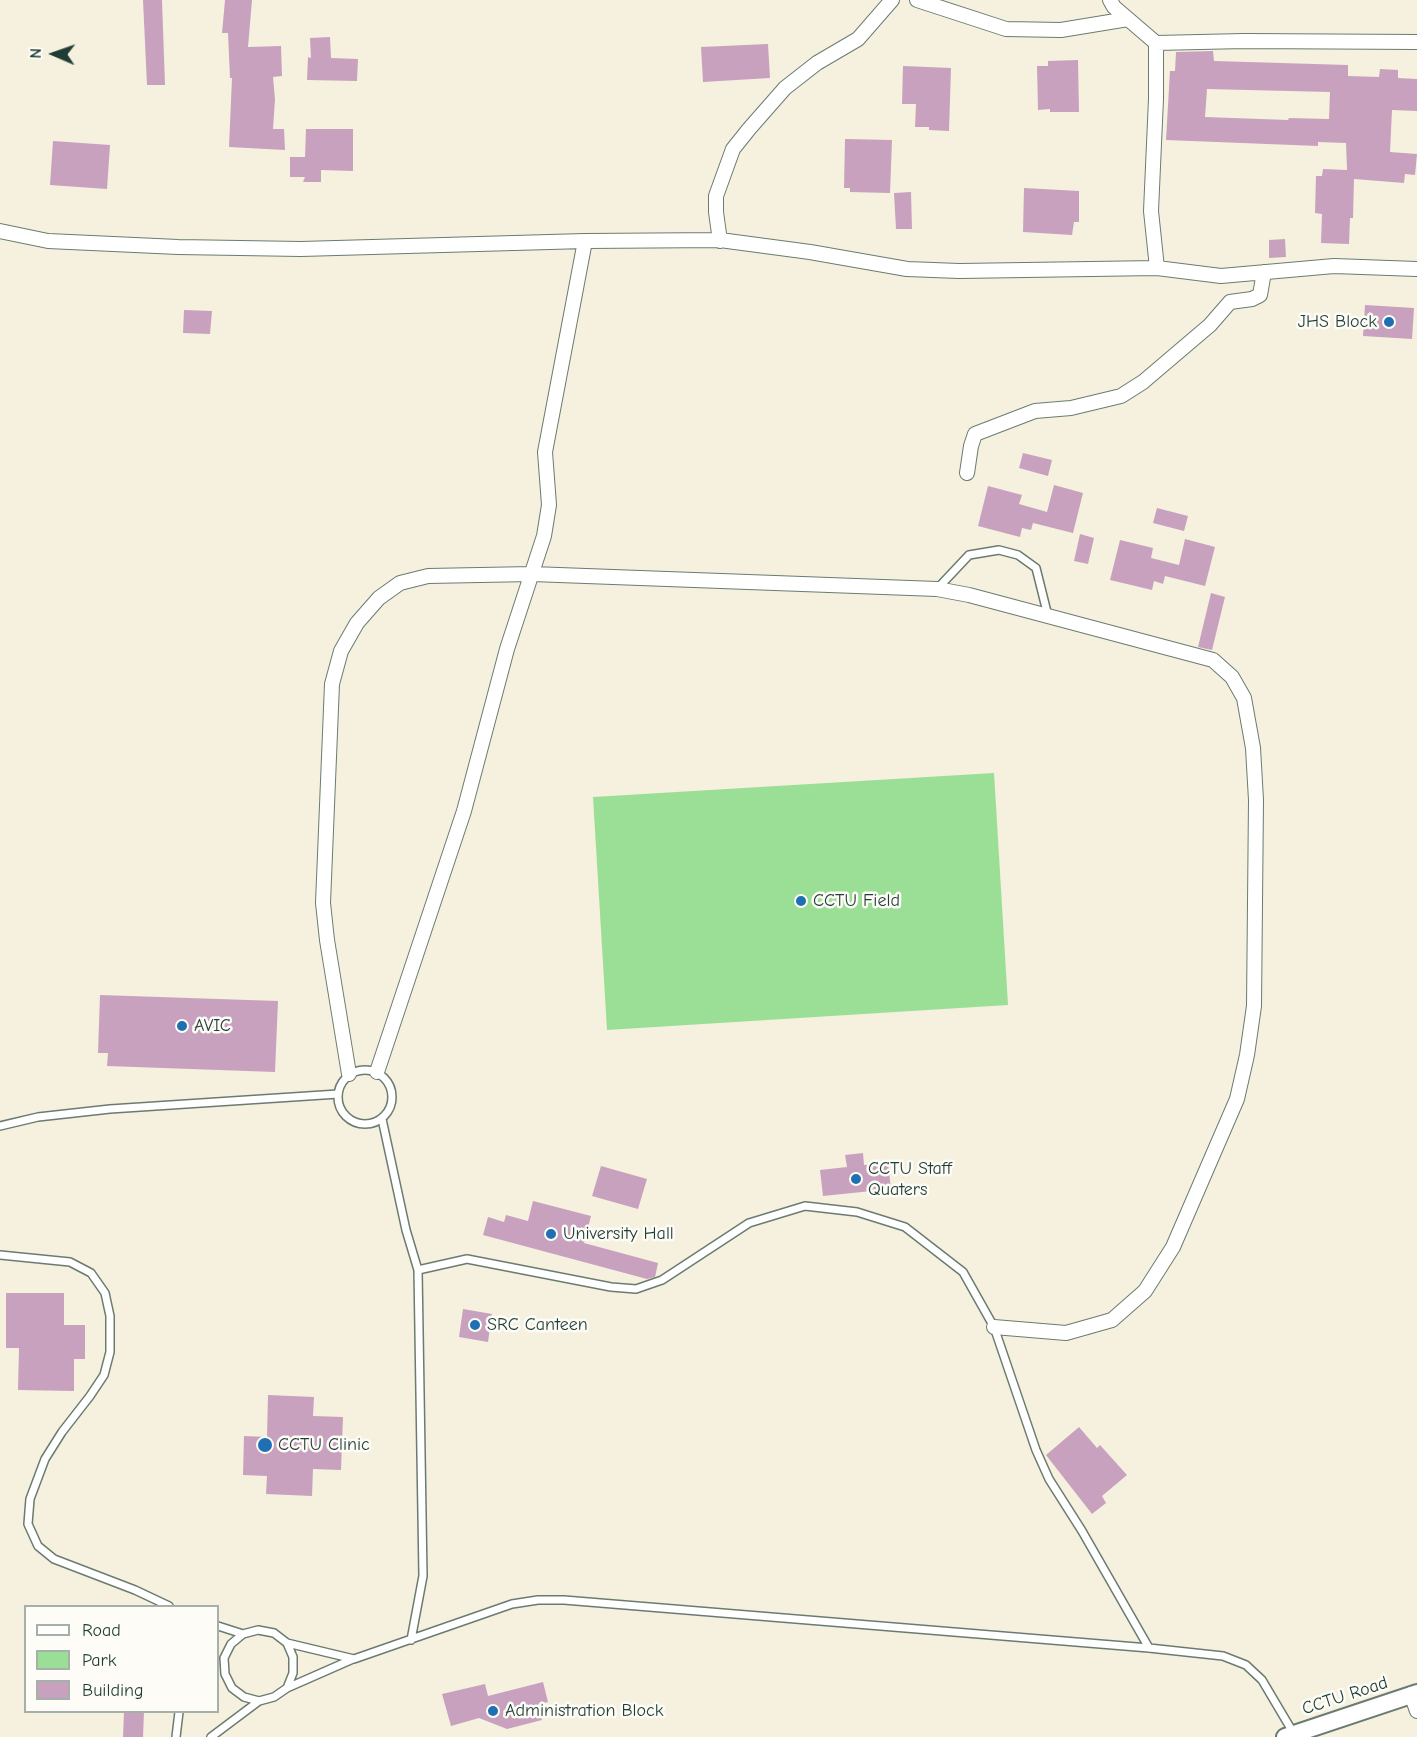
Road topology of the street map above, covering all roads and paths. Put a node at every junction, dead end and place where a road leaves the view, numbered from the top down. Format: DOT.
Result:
graph roads {
  1 [pos="892,0"];
  2 [pos="917,0"];
  3 [pos="1110,0"];
  4 [pos="1128,20"];
  5 [pos="1417,42"];
  6 [pos="1156,43"];
  7 [pos="0,231"];
  8 [pos="585,241"];
  9 [pos="720,241"];
  10 [pos="1157,267"];
  11 [pos="1417,269"];
  12 [pos="1264,272"];
  13 [pos="967,473"];
  14 [pos="532,573"];
  15 [pos="937,589"];
  16 [pos="1048,616"];
  17 [pos="377,1072"];
  18 [pos="349,1074"];
  19 [pos="338,1094"];
  20 [pos="382,1119"];
  21 [pos="0,1126"];
  22 [pos="0,1255"];
  23 [pos="418,1270"];
  24 [pos="994,1327"];
  25 [pos="167,1605"];
  26 [pos="219,1626"];
  27 [pos="243,1634"];
  28 [pos="411,1640"];
  29 [pos="287,1643"];
  30 [pos="1149,1648"];
  31 [pos="354,1659"];
  32 [pos="286,1688"];
  33 [pos="1414,1694"];
  34 [pos="259,1701"];
  35 [pos="1417,1711"];
  36 [pos="179,1713"];
  37 [pos="1289,1735"];
  38 [pos="176,1737"];
  39 [pos="211,1737"];
  1 -- 9 [label="street"];
  2 -- 4 [label="street"];
  3 -- 4 [label="street"];
  4 -- 6 [label="street"];
  5 -- 6 [label="street"];
  6 -- 10 [label="street"];
  7 -- 8 [label="street"];
  8 -- 9 [label="street"];
  8 -- 14 [label="street"];
  9 -- 10 [label="street"];
  10 -- 12 [label="street"];
  11 -- 12 [label="street"];
  12 -- 13 [label="street"];
  14 -- 15 [label="street"];
  14 -- 17 [label="street"];
  14 -- 18 [label="street"];
  15 -- 16 [label="street"];
  15 -- 16 [label="lane"];
  16 -- 24 [label="street"];
  17 -- 18 [label="lane"];
  17 -- 20 [label="lane"];
  18 -- 19 [label="lane"];
  19 -- 20 [label="lane"];
  19 -- 21 [label="lane"];
  20 -- 23 [label="lane"];
  22 -- 25 [label="lane"];
  23 -- 24 [label="lane"];
  23 -- 28 [label="lane"];
  24 -- 30 [label="lane"];
  26 -- 27 [label="lane"];
  27 -- 29 [label="lane"];
  27 -- 34 [label="lane"];
  28 -- 30 [label="lane"];
  28 -- 31 [label="lane"];
  29 -- 31 [label="lane"];
  29 -- 32 [label="lane"];
  30 -- 37 [label="lane"];
  31 -- 32 [label="lane"];
  32 -- 34 [label="lane"];
  33 -- 35 [label="street"];
  33 -- 37 [label="street, CCTU Road"];
  34 -- 39 [label="lane"];
  36 -- 38 [label="lane"];
}
